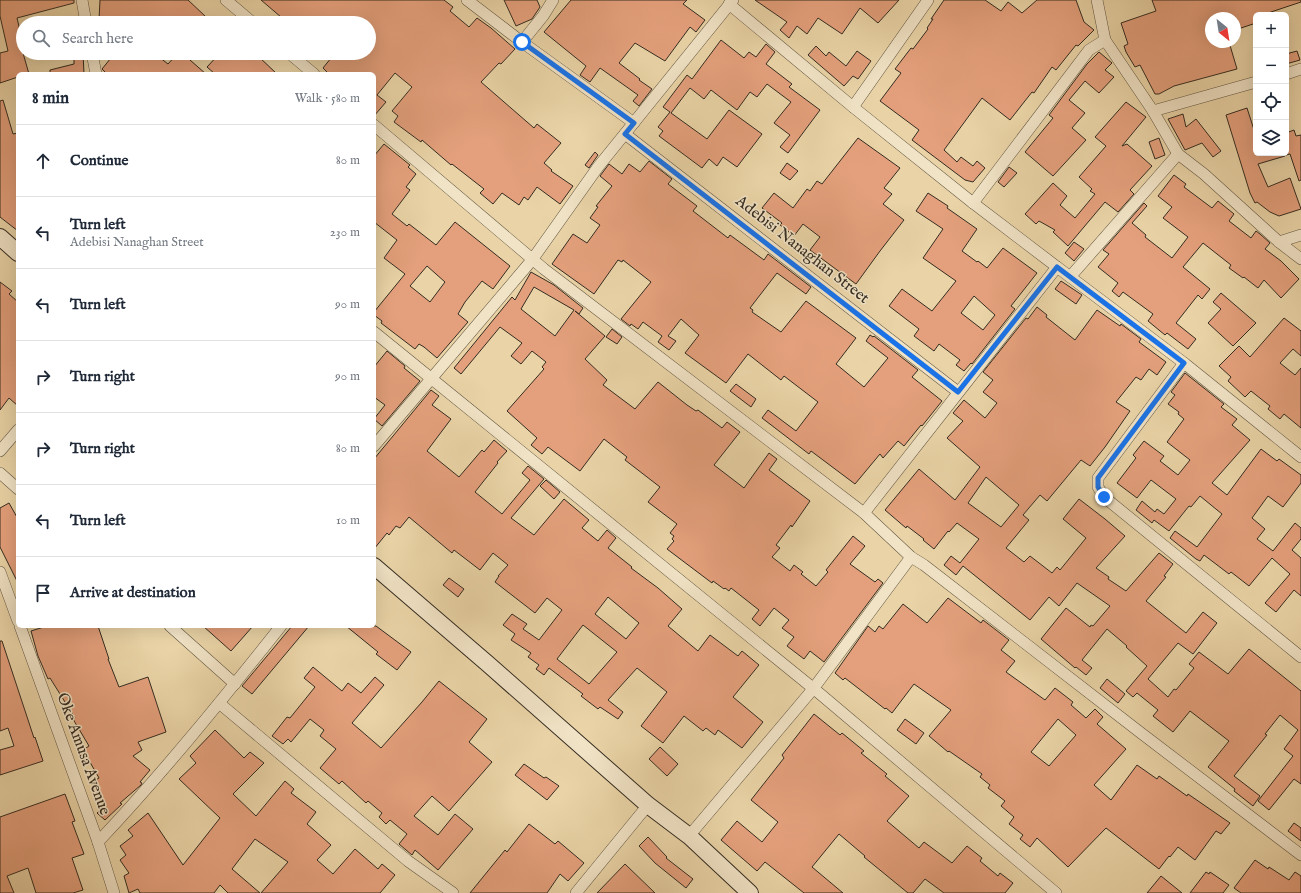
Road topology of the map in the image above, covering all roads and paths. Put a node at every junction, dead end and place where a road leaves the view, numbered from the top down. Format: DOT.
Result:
graph roads {
  1 [pos="82,0"];
  2 [pos="226,0"];
  3 [pos="467,0"];
  4 [pos="553,0"];
  5 [pos="928,0"];
  6 [pos="1097,0"];
  7 [pos="731,2"];
  8 [pos="85,16"];
  9 [pos="245,16"];
  10 [pos="1105,40"];
  11 [pos="522,42"];
  12 [pos="93,60"];
  13 [pos="297,60"];
  14 [pos="1301,69"];
  15 [pos="96,72"];
  16 [pos="312,72"];
  17 [pos="1289,73"];
  18 [pos="1253,83"];
  19 [pos="853,107"];
  20 [pos="1153,111"];
  21 [pos="634,123"];
  22 [pos="376,127"];
  23 [pos="625,134"];
  24 [pos="1178,154"];
  25 [pos="973,203"];
  26 [pos="1301,235"];
  27 [pos="0,237"];
  28 [pos="1280,242"];
  29 [pos="16,251"];
  30 [pos="1301,259"];
  31 [pos="532,260"];
  32 [pos="1057,267"];
  33 [pos="1070,277"];
  34 [pos="376,334"];
  35 [pos="1184,363"];
  36 [pos="431,379"];
  37 [pos="958,392"];
  38 [pos="16,432"];
  39 [pos="376,444"];
  40 [pos="0,451"];
  41 [pos="1301,457"];
  42 [pos="0,473"];
  43 [pos="16,487"];
  44 [pos="864,513"];
  45 [pos="911,557"];
  46 [pos="376,568"];
  47 [pos="0,572"];
  48 [pos="16,616"];
  49 [pos="21,628"];
  50 [pos="172,628"];
  51 [pos="279,628"];
  52 [pos="1301,657"];
  53 [pos="235,684"];
  54 [pos="813,689"];
  55 [pos="219,703"];
  56 [pos="648,805"];
  57 [pos="689,836"];
  58 [pos="98,842"];
  59 [pos="1301,855"];
  60 [pos="114,893"];
  61 [pos="454,893"];
  62 [pos="576,893"];
  63 [pos="750,893"];
  64 [pos="1056,893"];
  1 -- 8 [label="street"];
  2 -- 9 [label="street"];
  3 -- 11 [label="street"];
  4 -- 11 [label="street"];
  5 -- 19 [label="street"];
  6 -- 10 [label="street"];
  7 -- 19 [label="street"];
  7 -- 21 [label="street"];
  10 -- 20 [label="street"];
  10 -- 25 [label="street"];
  11 -- 21 [label="street"];
  12 -- 15 [label="street"];
  13 -- 16 [label="street"];
  14 -- 17 [label="street"];
  18 -- 20 [label="street"];
  19 -- 25 [label="street"];
  20 -- 24 [label="street"];
  21 -- 23 [label="street"];
  22 -- 31 [label="street"];
  23 -- 31 [label="street"];
  23 -- 37 [label="street, Adebisi Nanaghan Street"];
  24 -- 28 [label="street"];
  24 -- 33 [label="street"];
  25 -- 32 [label="street"];
  26 -- 28 [label="street"];
  27 -- 29 [label="street"];
  28 -- 30 [label="street"];
  31 -- 36 [label="street"];
  31 -- 44 [label="street"];
  32 -- 33 [label="street"];
  32 -- 37 [label="street"];
  33 -- 35 [label="street"];
  34 -- 36 [label="street"];
  35 -- 41 [label="street"];
  35 -- 52 [label="street"];
  36 -- 39 [label="street"];
  36 -- 54 [label="street"];
  37 -- 44 [label="street"];
  38 -- 40 [label="street"];
  42 -- 43 [label="street"];
  44 -- 45 [label="street"];
  45 -- 54 [label="street"];
  45 -- 59 [label="street"];
  46 -- 56 [label="street"];
  47 -- 48 [label="street"];
  49 -- 58 [label="street, Oke Amusa Avenue"];
  50 -- 53 [label="street"];
  51 -- 53 [label="street"];
  53 -- 55 [label="street"];
  54 -- 57 [label="street"];
  54 -- 64 [label="street"];
  55 -- 58 [label="street"];
  55 -- 61 [label="street"];
  56 -- 57 [label="street"];
  56 -- 62 [label="street"];
  57 -- 63 [label="street"];
  58 -- 60 [label="street, Oke Amusa Avenue"];
}
